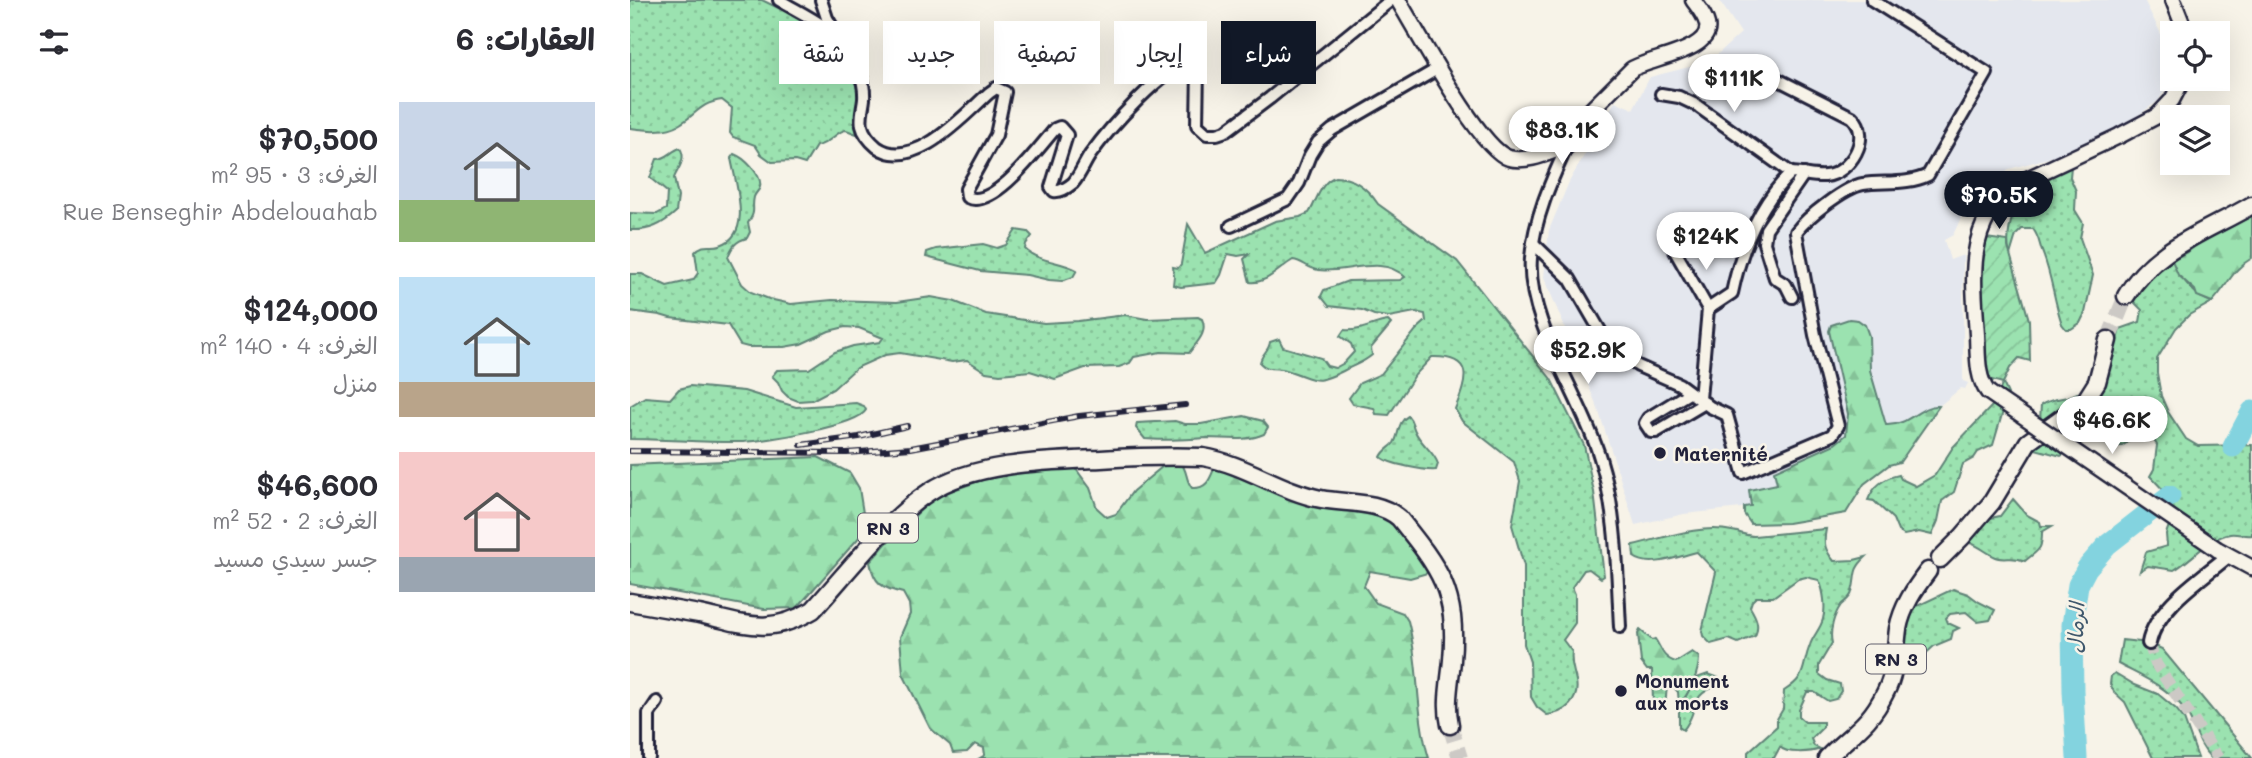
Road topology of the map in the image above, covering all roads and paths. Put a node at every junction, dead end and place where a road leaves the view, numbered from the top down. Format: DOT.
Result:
graph roads {
  1 [pos="779,0"];
  2 [pos="821,0"];
  3 [pos="1391,0"];
  4 [pos="1398,0"];
  5 [pos="1693,0"];
  6 [pos="1872,0"];
  7 [pos="2173,0"];
  8 [pos="813,21"];
  9 [pos="829,21"];
  10 [pos="2181,21"];
  11 [pos="1439,68"];
  12 [pos="1775,78"];
  13 [pos="863,84"];
  14 [pos="2177,91"];
  15 [pos="1661,94"];
  16 [pos="1567,146"];
  17 [pos="1791,173"];
  18 [pos="1804,174"];
  19 [pos="2252,205"];
  20 [pos="1231,226"];
  21 [pos="1533,243"];
  22 [pos="1675,251"];
  23 [pos="2126,296"];
  24 [pos="1792,297"];
  25 [pos="1708,309"];
  26 [pos="2108,340"];
  27 [pos="1689,393"];
  28 [pos="1702,401"];
  29 [pos="2222,552"];
  30 [pos="2252,568"];
  31 [pos="630,602"];
  32 [pos="1620,627"];
  33 [pos="2149,643"];
  34 [pos="657,702"];
  35 [pos="1450,725"];
  36 [pos="1830,755"];
  37 [pos="649,758"];
  1 -- 8 [label="street"];
  2 -- 9 [label="street"];
  3 -- 13 [label="street"];
  4 -- 11 [label="main road"];
  5 -- 16 [label="main road"];
  6 -- 28 [label="street"];
  7 -- 10 [label="main road"];
  11 -- 16 [label="main road"];
  11 -- 20 [label="street"];
  12 -- 18 [label="street"];
  14 -- 29 [label="main road, bridge"];
  15 -- 17 [label="street"];
  16 -- 21 [label="street"];
  17 -- 18 [label="street"];
  17 -- 25 [label="street"];
  18 -- 24 [label="street"];
  19 -- 23 [label="main road"];
  21 -- 27 [label="street"];
  21 -- 32 [label="street"];
  22 -- 25 [label="street"];
  25 -- 28 [label="street"];
  26 -- 36 [label="main road, RN 3"];
  27 -- 28 [label="street"];
  27 -- 28 [label="street"];
  29 -- 30 [label="main road"];
  29 -- 33 [label="street"];
  31 -- 35 [label="main road, RN 3"];
  34 -- 37 [label="street"];
}
